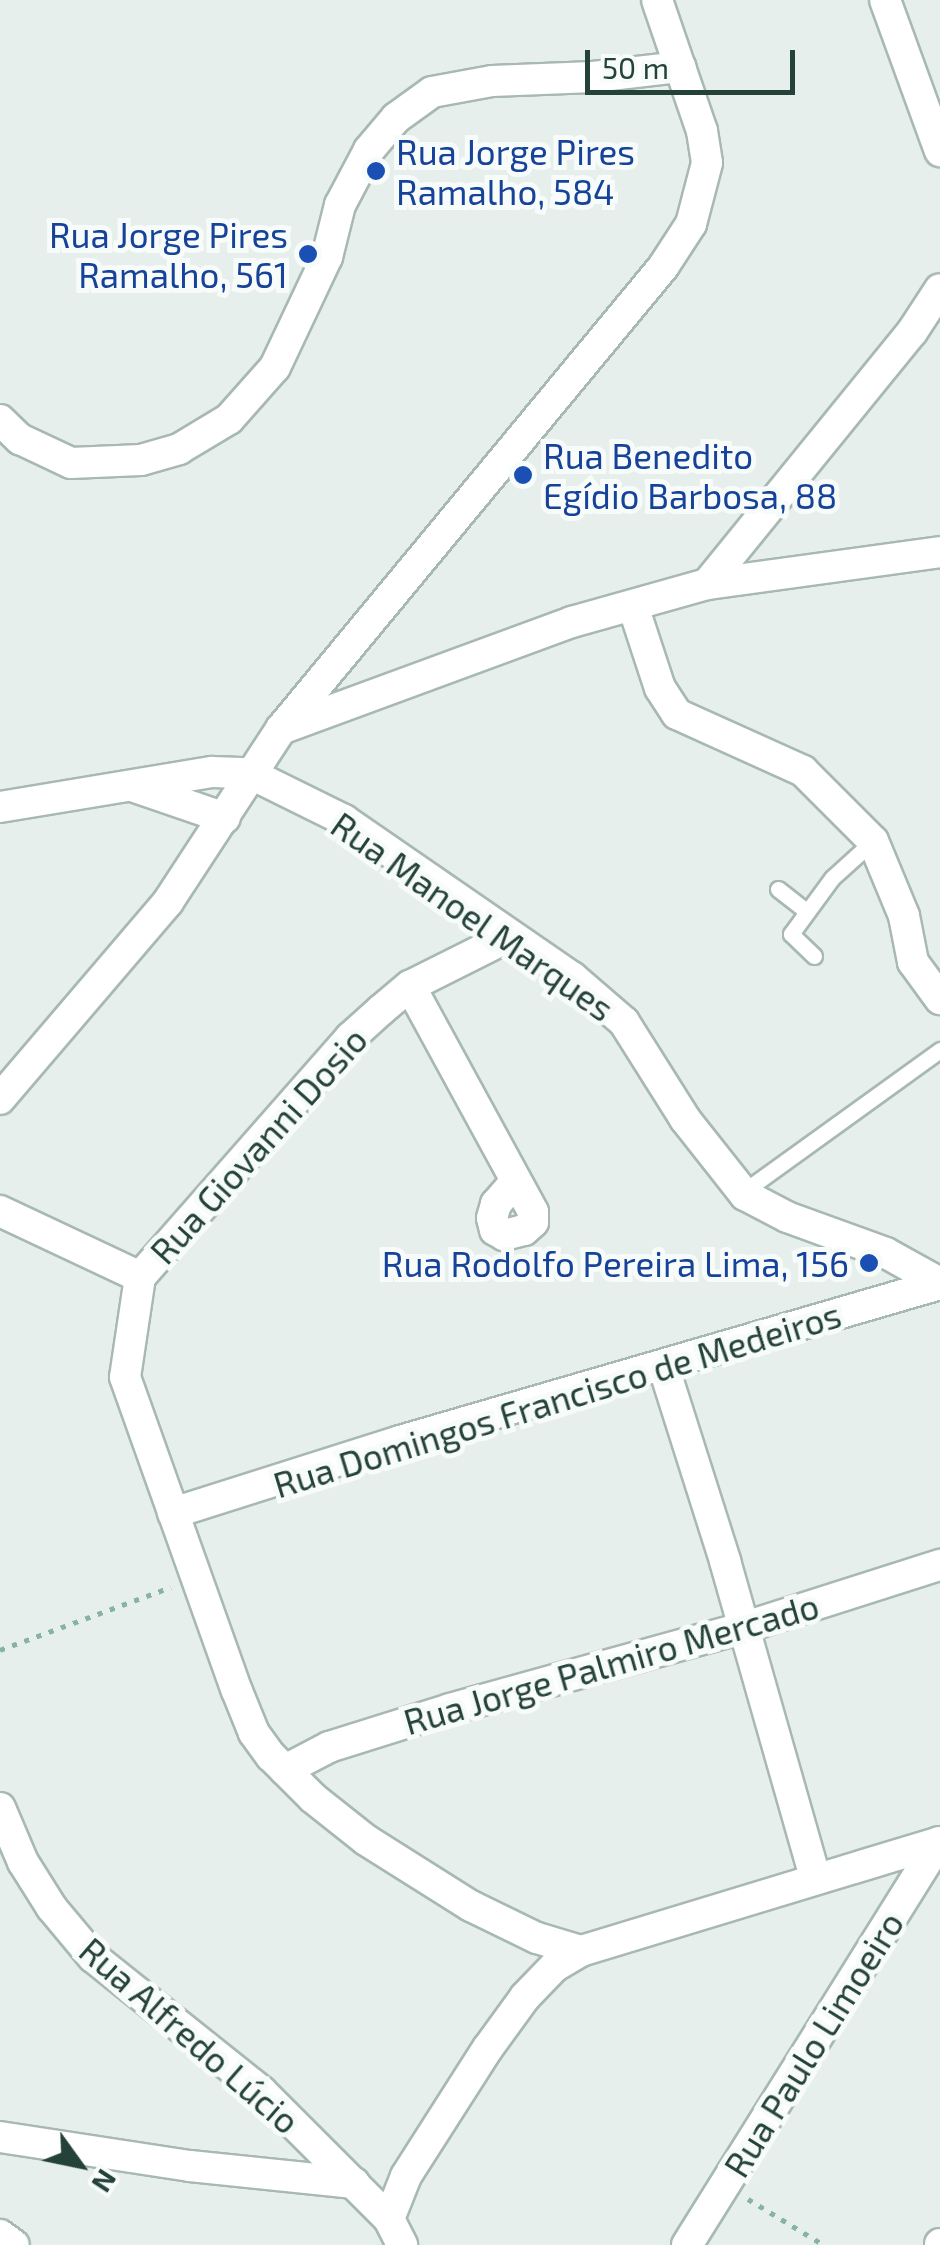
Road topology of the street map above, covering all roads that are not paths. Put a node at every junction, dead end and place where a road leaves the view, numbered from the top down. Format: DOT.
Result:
graph roads {
  1 [pos="656,0"];
  2 [pos="885,0"];
  3 [pos="680,67"];
  4 [pos="940,152"];
  5 [pos="940,289"];
  6 [pos="0,420"];
  7 [pos="940,552"];
  8 [pos="707,584"];
  9 [pos="633,606"];
  10 [pos="281,730"];
  11 [pos="249,774"];
  12 [pos="132,786"];
  13 [pos="0,807"];
  14 [pos="225,818"];
  15 [pos="873,840"];
  16 [pos="778,888"];
  17 [pos="806,912"];
  18 [pos="510,936"];
  19 [pos="814,956"];
  20 [pos="410,986"];
  21 [pos="940,999"];
  22 [pos="940,1050"];
  23 [pos="0,1099"];
  24 [pos="514,1183"];
  25 [pos="743,1192"];
  26 [pos="0,1211"];
  27 [pos="140,1277"];
  28 [pos="940,1283"];
  29 [pos="663,1365"];
  30 [pos="173,1514"];
  31 [pos="940,1565"];
  32 [pos="742,1628"];
  33 [pos="285,1770"];
  34 [pos="0,1808"];
  35 [pos="940,1842"];
  36 [pos="816,1878"];
  37 [pos="581,1951"];
  38 [pos="0,2138"];
  39 [pos="354,2183"];
  40 [pos="0,2235"];
  41 [pos="401,2237"];
  42 [pos="14,2245"];
  43 [pos="687,2245"];
  1 -- 3 [label="street"];
  2 -- 4 [label="street"];
  3 -- 6 [label="street"];
  3 -- 10 [label="street"];
  5 -- 8 [label="street"];
  7 -- 8 [label="street"];
  8 -- 9 [label="street"];
  9 -- 10 [label="street"];
  9 -- 15 [label="street"];
  10 -- 11 [label="street"];
  11 -- 12 [label="street"];
  11 -- 14 [label="street"];
  11 -- 18 [label="street, Rua Manoel Marques"];
  12 -- 13 [label="street"];
  12 -- 14 [label="street"];
  14 -- 23 [label="street"];
  15 -- 17 [label="lane"];
  15 -- 21 [label="street"];
  16 -- 17 [label="lane"];
  17 -- 19 [label="lane"];
  18 -- 20 [label="street, Rua Giovanni Dosio"];
  18 -- 25 [label="street, Rua Manoel Marques"];
  20 -- 24 [label="street"];
  20 -- 27 [label="street, Rua Giovanni Dosio"];
  22 -- 25 [label="lane"];
  25 -- 28 [label="street"];
  26 -- 27 [label="street, Rua Giovanni Dosio"];
  27 -- 30 [label="street"];
  28 -- 29 [label="street, Rua Domingos Francisco de Medeiros"];
  29 -- 30 [label="street, Rua Domingos Francisco de Medeiros"];
  29 -- 32 [label="street"];
  30 -- 33 [label="street"];
  31 -- 32 [label="street, Rua Jorge Palmiro Mercado"];
  32 -- 33 [label="street, Rua Jorge Palmiro Mercado"];
  32 -- 36 [label="street"];
  33 -- 37 [label="street"];
  34 -- 39 [label="street, Rua Alfredo Lúcio"];
  35 -- 36 [label="street"];
  35 -- 43 [label="street, Rua Paulo Limoeiro"];
  36 -- 37 [label="street"];
  37 -- 41 [label="street"];
  38 -- 39 [label="street"];
  39 -- 41 [label="street, Rua Alfredo Lúcio"];
  40 -- 42 [label="street"];
}
